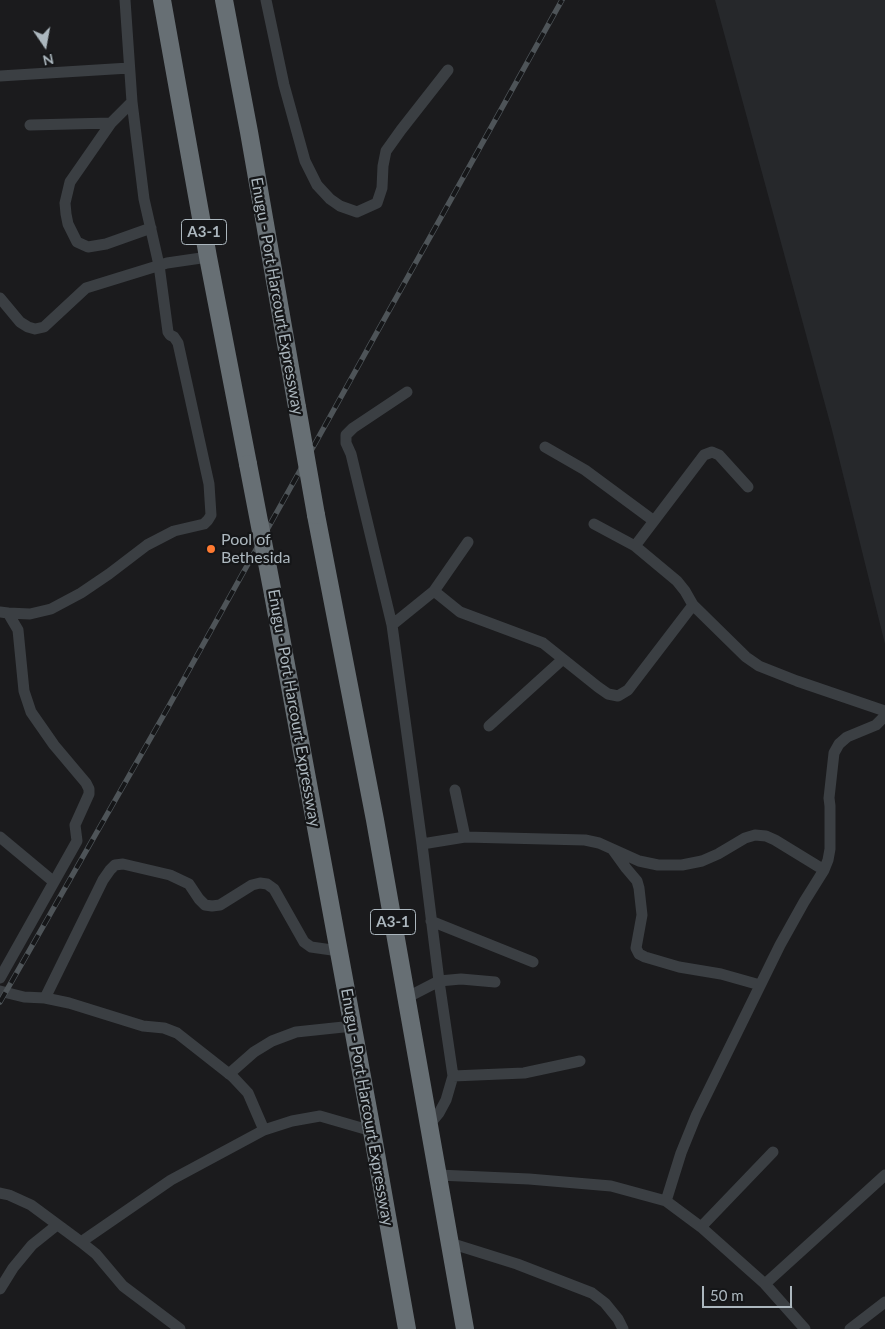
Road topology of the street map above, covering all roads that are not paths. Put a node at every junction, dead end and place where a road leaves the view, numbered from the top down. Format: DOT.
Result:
graph roads {
  1 [pos="124,0"];
  2 [pos="162,0"];
  3 [pos="224,0"];
  4 [pos="266,0"];
  5 [pos="129,68"];
  6 [pos="448,70"];
  7 [pos="0,76"];
  8 [pos="132,102"];
  9 [pos="112,123"];
  10 [pos="30,125"];
  11 [pos="151,228"];
  12 [pos="208,257"];
  13 [pos="159,265"];
  14 [pos="0,298"];
  15 [pos="407,392"];
  16 [pos="545,447"];
  17 [pos="748,487"];
  18 [pos="654,521"];
  19 [pos="594,524"];
  20 [pos="468,542"];
  21 [pos="634,546"];
  22 [pos="434,592"];
  23 [pos="692,606"];
  24 [pos="4,612"];
  25 [pos="392,625"];
  26 [pos="563,659"];
  27 [pos="885,711"];
  28 [pos="885,716"];
  29 [pos="489,726"];
  30 [pos="455,790"];
  31 [pos="0,837"];
  32 [pos="465,837"];
  33 [pos="422,844"];
  34 [pos="612,848"];
  35 [pos="824,870"];
  36 [pos="54,882"];
  37 [pos="431,921"];
  38 [pos="339,951"];
  39 [pos="533,962"];
  40 [pos="0,978"];
  41 [pos="439,982"];
  42 [pos="495,982"];
  43 [pos="760,985"];
  44 [pos="0,991"];
  45 [pos="45,998"];
  46 [pos="406,998"];
  47 [pos="352,1026"];
  48 [pos="580,1061"];
  49 [pos="229,1074"];
  50 [pos="453,1076"];
  51 [pos="429,1125"];
  52 [pos="264,1130"];
  53 [pos="372,1131"];
  54 [pos="773,1152"];
  55 [pos="438,1175"];
  56 [pos="885,1175"];
  57 [pos="0,1193"];
  58 [pos="666,1201"];
  59 [pos="57,1225"];
  60 [pos="701,1227"];
  61 [pos="82,1242"];
  62 [pos="450,1243"];
  63 [pos="765,1284"];
  64 [pos="0,1289"];
  65 [pos="885,1302"];
  66 [pos="180,1329"];
  67 [pos="407,1329"];
  68 [pos="465,1329"];
  69 [pos="623,1329"];
  70 [pos="805,1329"];
  71 [pos="850,1329"];
  1 -- 5 [label="street"];
  2 -- 12 [label="highway, Enugu - Port Harcourt Expressway / A3-1"];
  3 -- 46 [label="highway, Enugu - Port Harcourt Expressway / A3-1, bridge"];
  4 -- 6 [label="street"];
  5 -- 7 [label="street"];
  5 -- 8 [label="street"];
  8 -- 9 [label="street"];
  8 -- 11 [label="street"];
  9 -- 10 [label="street"];
  9 -- 11 [label="street"];
  11 -- 13 [label="street"];
  12 -- 13 [label="street"];
  12 -- 38 [label="highway, Enugu - Port Harcourt Expressway / A3-1, bridge"];
  13 -- 14 [label="street"];
  13 -- 24 [label="street"];
  15 -- 25 [label="street"];
  16 -- 18 [label="street"];
  17 -- 18 [label="street"];
  18 -- 21 [label="street"];
  19 -- 21 [label="street"];
  20 -- 22 [label="street"];
  21 -- 23 [label="street"];
  22 -- 25 [label="street"];
  22 -- 26 [label="street"];
  23 -- 26 [label="street"];
  23 -- 27 [label="street"];
  24 -- 36 [label="street"];
  25 -- 33 [label="street"];
  26 -- 29 [label="street"];
  28 -- 35 [label="street"];
  30 -- 32 [label="street"];
  31 -- 36 [label="street"];
  32 -- 33 [label="street"];
  32 -- 34 [label="street"];
  33 -- 37 [label="street"];
  34 -- 35 [label="street"];
  34 -- 43 [label="street"];
  35 -- 43 [label="street"];
  36 -- 40 [label="street"];
  37 -- 39 [label="street"];
  37 -- 41 [label="street"];
  38 -- 45 [label="street"];
  38 -- 47 [label="highway, Enugu - Port Harcourt Expressway / A3-1"];
  41 -- 42 [label="street"];
  41 -- 46 [label="street"];
  41 -- 50 [label="street"];
  43 -- 58 [label="street"];
  44 -- 45 [label="street"];
  45 -- 49 [label="street"];
  46 -- 51 [label="highway, Enugu - Port Harcourt Expressway / A3-1"];
  47 -- 49 [label="street"];
  47 -- 53 [label="highway, Enugu - Port Harcourt Expressway / A3-1"];
  48 -- 50 [label="street"];
  49 -- 52 [label="street"];
  50 -- 51 [label="street"];
  51 -- 55 [label="highway, Enugu - Port Harcourt Expressway / A3-1"];
  52 -- 53 [label="street"];
  52 -- 61 [label="street"];
  53 -- 67 [label="highway, Enugu - Port Harcourt Expressway / A3-1"];
  54 -- 60 [label="street"];
  55 -- 58 [label="street"];
  55 -- 62 [label="highway, Enugu - Port Harcourt Expressway / A3-1"];
  56 -- 63 [label="street"];
  57 -- 59 [label="street"];
  58 -- 60 [label="street"];
  59 -- 61 [label="street"];
  59 -- 64 [label="street"];
  60 -- 63 [label="street"];
  61 -- 66 [label="street"];
  62 -- 68 [label="highway, Enugu - Port Harcourt Expressway / A3-1"];
  62 -- 69 [label="street"];
  63 -- 70 [label="street"];
  65 -- 71 [label="street"];
}
